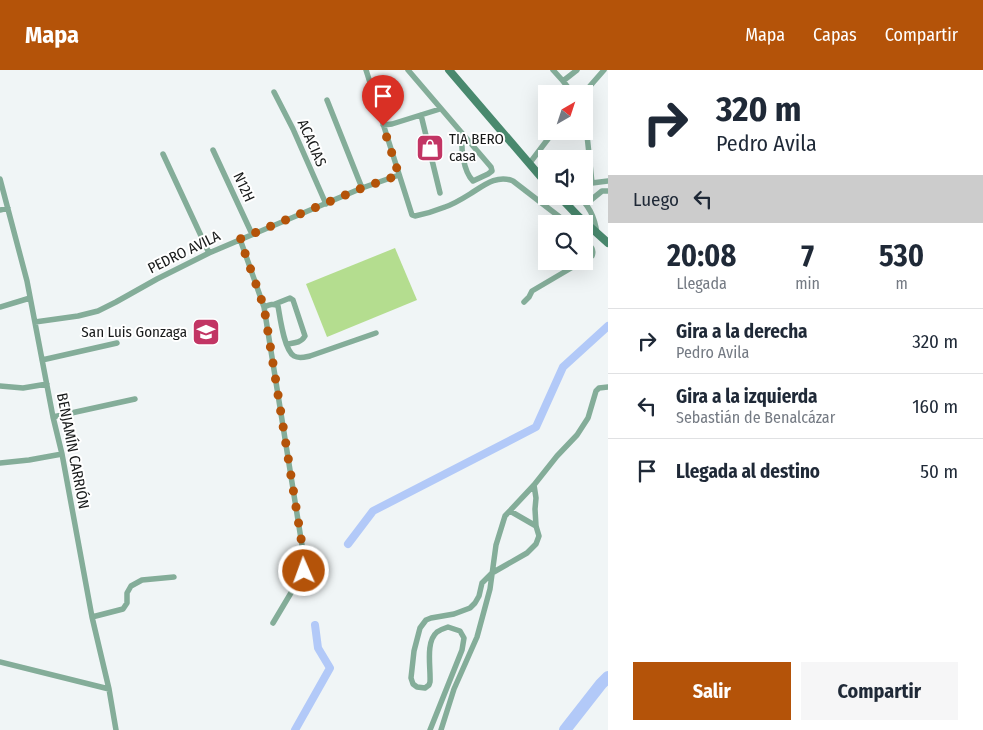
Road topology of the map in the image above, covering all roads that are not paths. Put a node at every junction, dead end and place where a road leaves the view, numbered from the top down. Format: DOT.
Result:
graph roads {
  1 [pos="366,70"];
  2 [pos="408,70"];
  3 [pos="449,70"];
  4 [pos="553,70"];
  5 [pos="577,70"];
  6 [pos="604,70"];
  7 [pos="563,81"];
  8 [pos="566,85"];
  9 [pos="591,85"];
  10 [pos="274,92"];
  11 [pos="327,100"];
  12 [pos="440,109"];
  13 [pos="421,115"];
  14 [pos="383,126"];
  15 [pos="462,134"];
  16 [pos="547,140"];
  17 [pos="213,150"];
  18 [pos="163,154"];
  19 [pos="529,164"];
  20 [pos="538,174"];
  21 [pos="399,175"];
  22 [pos="0,179"];
  23 [pos="608,182"];
  24 [pos="593,183"];
  25 [pos="362,188"];
  26 [pos="608,191"];
  27 [pos="440,193"];
  28 [pos="593,198"];
  29 [pos="326,204"];
  30 [pos="587,205"];
  31 [pos="8,208"];
  32 [pos="0,210"];
  33 [pos="557,215"];
  34 [pos="593,232"];
  35 [pos="252,234"];
  36 [pos="597,234"];
  37 [pos="240,239"];
  38 [pos="608,243"];
  39 [pos="209,253"];
  40 [pos="567,270"];
  41 [pos="30,298"];
  42 [pos="524,302"];
  43 [pos="275,304"];
  44 [pos="0,307"];
  45 [pos="264,307"];
  46 [pos="35,322"];
  47 [pos="376,333"];
  48 [pos="117,342"];
  49 [pos="286,344"];
  50 [pos="42,360"];
  51 [pos="46,384"];
  52 [pos="0,386"];
  53 [pos="608,387"];
  54 [pos="135,399"];
  55 [pos="53,417"];
  56 [pos="62,454"];
  57 [pos="0,463"];
  58 [pos="534,485"];
  59 [pos="510,510"];
  60 [pos="536,526"];
  61 [pos="492,574"];
  62 [pos="174,577"];
  63 [pos="92,617"];
  64 [pos="273,624"];
  65 [pos="0,662"];
  66 [pos="109,689"];
  67 [pos="116,730"];
  68 [pos="430,730"];
  69 [pos="441,730"];
  1 -- 14 [label="street"];
  2 -- 12 [label="street"];
  3 -- 19 [label="main road"];
  4 -- 7 [label="street"];
  5 -- 7 [label="street"];
  6 -- 9 [label="street"];
  7 -- 8 [label="street"];
  10 -- 29 [label="street, ACACIAS"];
  11 -- 25 [label="street"];
  12 -- 13 [label="street"];
  12 -- 15 [label="street"];
  13 -- 14 [label="street"];
  13 -- 27 [label="street"];
  14 -- 21 [label="street"];
  15 -- 15 [label="street"];
  16 -- 19 [label="street"];
  17 -- 35 [label="street, N12H"];
  18 -- 39 [label="street"];
  19 -- 20 [label="main road"];
  21 -- 25 [label="street, PEDRO AVILA"];
  21 -- 33 [label="street"];
  22 -- 31 [label="street, BENJAMÍN CARRIÓN"];
  23 -- 24 [label="street"];
  25 -- 29 [label="street, PEDRO AVILA"];
  26 -- 28 [label="street"];
  29 -- 35 [label="street, PEDRO AVILA"];
  30 -- 36 [label="street"];
  31 -- 32 [label="street"];
  31 -- 41 [label="street, BENJAMÍN CARRIÓN"];
  34 -- 36 [label="main road"];
  35 -- 37 [label="street, PEDRO AVILA"];
  36 -- 38 [label="main road"];
  37 -- 39 [label="street, PEDRO AVILA"];
  37 -- 45 [label="street"];
  39 -- 46 [label="street, PEDRO AVILA"];
  40 -- 42 [label="street"];
  41 -- 44 [label="street"];
  41 -- 46 [label="street, BENJAMÍN CARRIÓN"];
  43 -- 45 [label="street"];
  43 -- 49 [label="street"];
  43 -- 49 [label="street"];
  45 -- 64 [label="street"];
  46 -- 50 [label="street, BENJAMÍN CARRIÓN"];
  47 -- 49 [label="street"];
  48 -- 50 [label="street"];
  50 -- 51 [label="street, BENJAMÍN CARRIÓN"];
  51 -- 52 [label="street"];
  51 -- 55 [label="street, BENJAMÍN CARRIÓN"];
  53 -- 58 [label="street"];
  54 -- 55 [label="street"];
  55 -- 56 [label="street, BENJAMÍN CARRIÓN"];
  56 -- 57 [label="street"];
  56 -- 63 [label="street, BENJAMÍN CARRIÓN"];
  58 -- 59 [label="street"];
  58 -- 60 [label="street"];
  59 -- 60 [label="street"];
  59 -- 61 [label="street"];
  60 -- 61 [label="street"];
  61 -- 68 [label="street"];
  61 -- 69 [label="street"];
  62 -- 63 [label="street"];
  63 -- 66 [label="street, BENJAMÍN CARRIÓN"];
  65 -- 66 [label="street"];
  66 -- 67 [label="street, BENJAMÍN CARRIÓN"];
}
